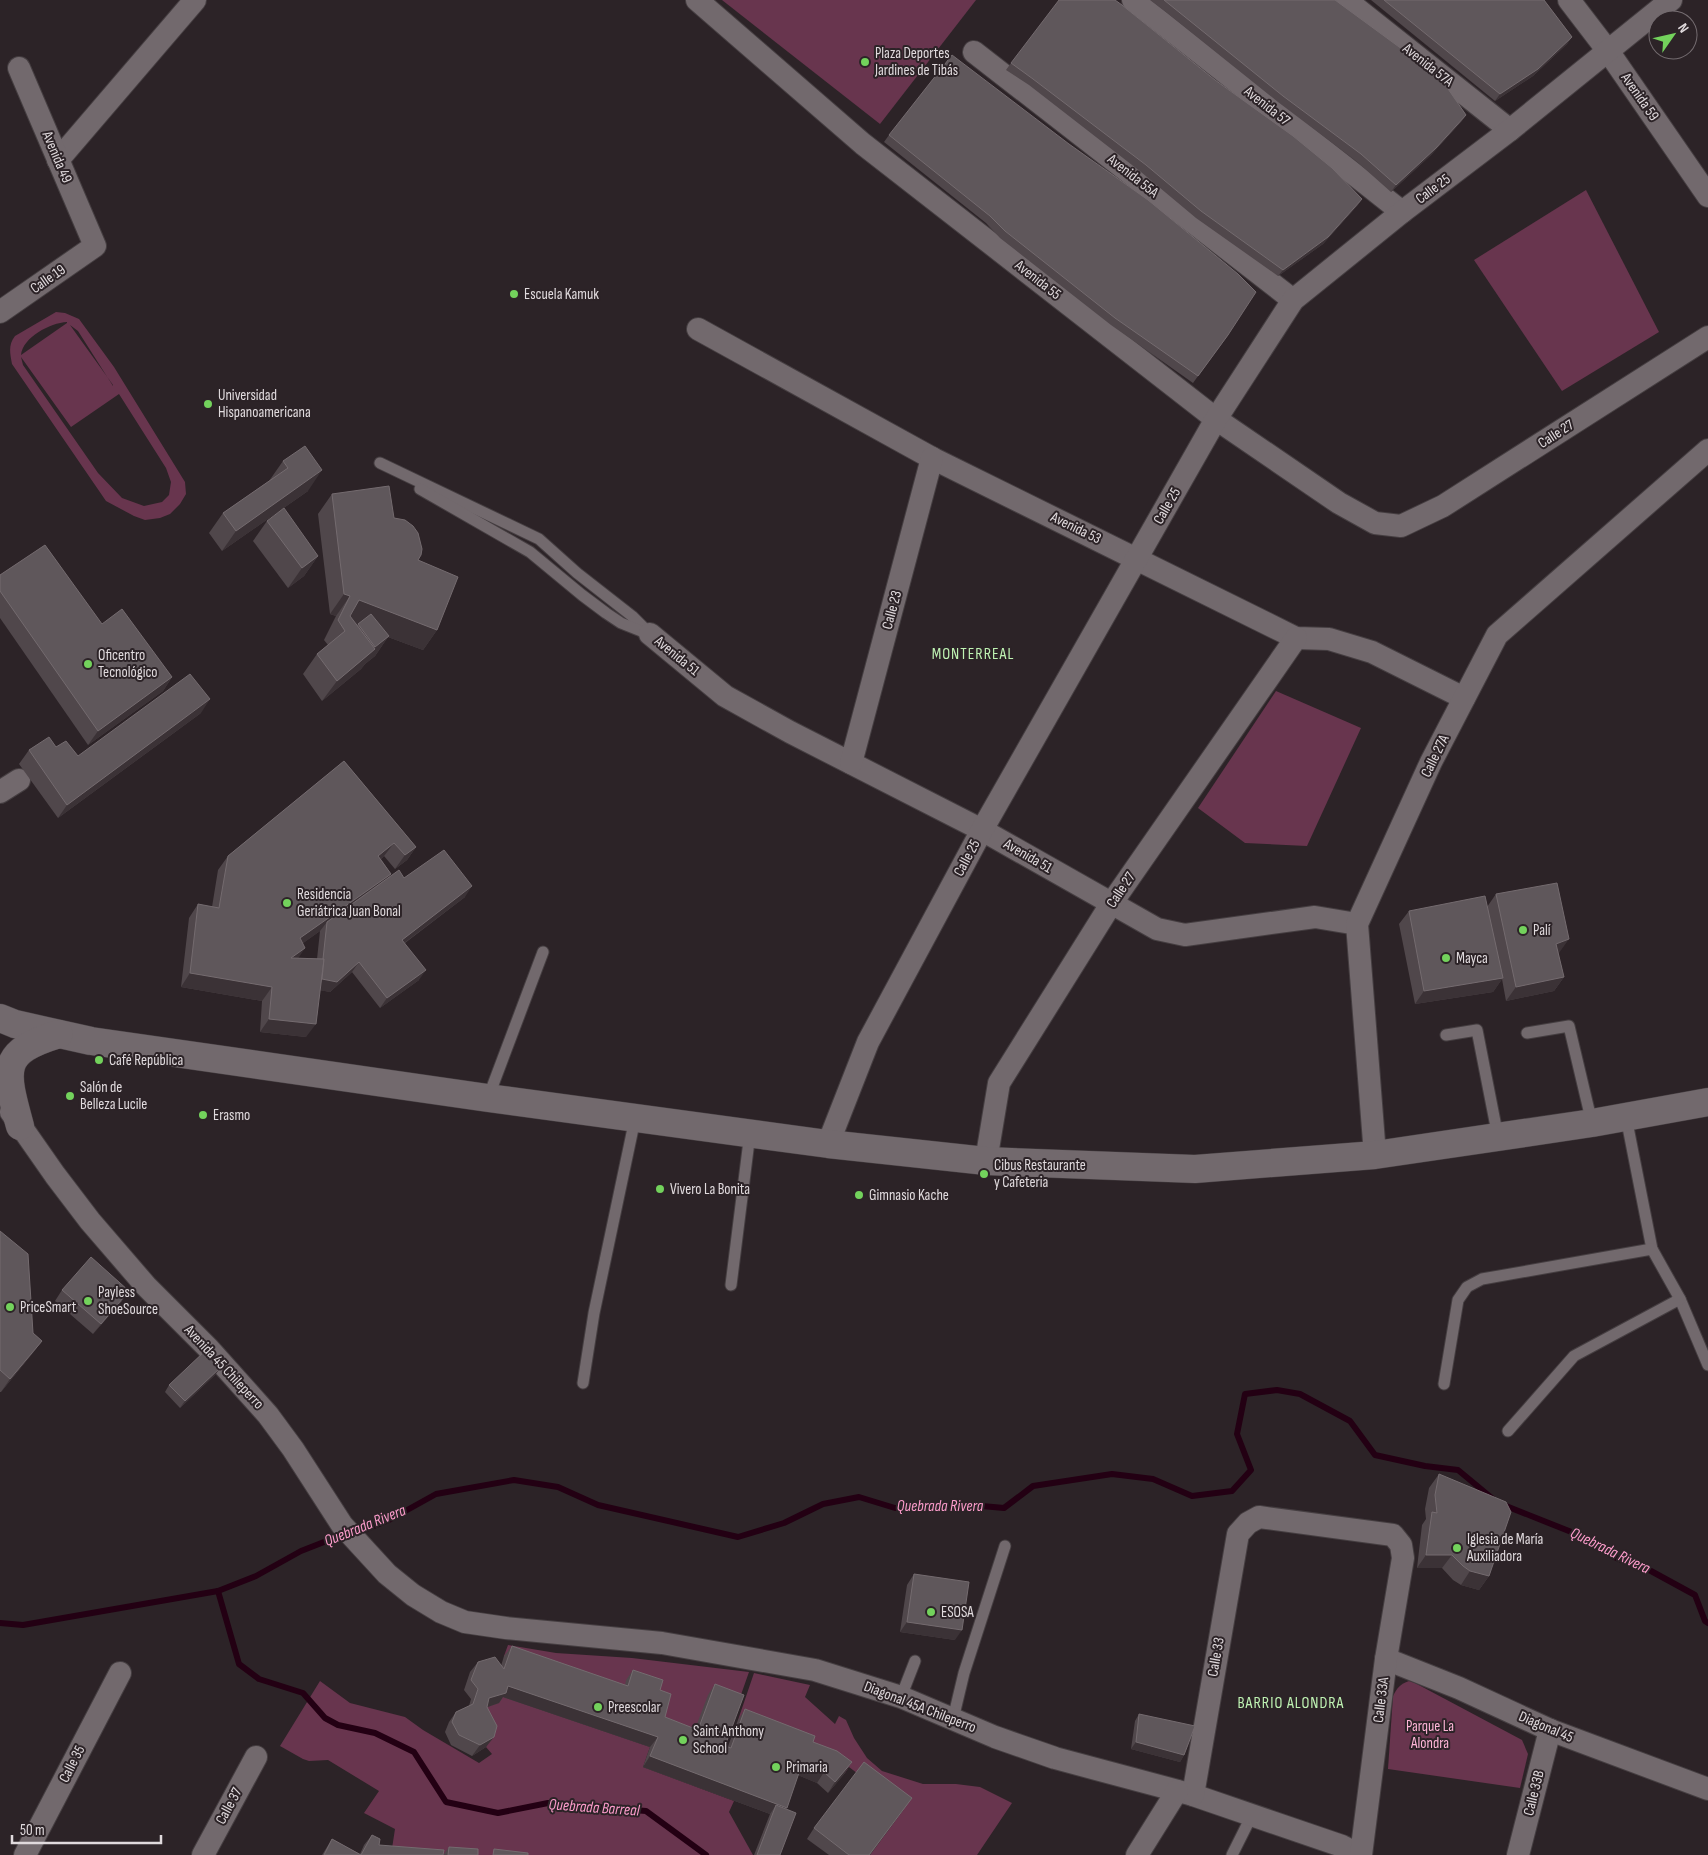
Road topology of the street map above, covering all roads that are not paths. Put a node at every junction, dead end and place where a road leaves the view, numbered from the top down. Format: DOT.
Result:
graph roads {
  1 [pos="195,0"];
  2 [pos="698,0"];
  3 [pos="1133,0"];
  4 [pos="1346,0"];
  5 [pos="1569,0"];
  6 [pos="1670,0"];
  7 [pos="1608,51"];
  8 [pos="974,52"];
  9 [pos="19,68"];
  10 [pos="1510,130"];
  11 [pos="58,160"];
  12 [pos="1708,196"];
  13 [pos="1402,212"];
  14 [pos="96,246"];
  15 [pos="1293,300"];
  16 [pos="0,312"];
  17 [pos="698,329"];
  18 [pos="1708,337"];
  19 [pos="1216,419"];
  20 [pos="1708,450"];
  21 [pos="932,458"];
  22 [pos="1401,526"];
  23 [pos="1138,558"];
  24 [pos="592,584"];
  25 [pos="582,595"];
  26 [pos="650,634"];
  27 [pos="1296,638"];
  28 [pos="1464,698"];
  29 [pos="851,763"];
  30 [pos="19,780"];
  31 [pos="0,792"];
  32 [pos="982,830"];
  33 [pos="1111,904"];
  34 [pos="1357,924"];
  35 [pos="543,952"];
  36 [pos="0,1018"];
  37 [pos="1527,1033"];
  38 [pos="59,1034"];
  39 [pos="1446,1035"];
  40 [pos="0,1091"];
  41 [pos="488,1098"];
  42 [pos="1708,1102"];
  43 [pos="1626,1117"];
  44 [pos="634,1119"];
  45 [pos="1592,1123"];
  46 [pos="20,1126"];
  47 [pos="750,1133"];
  48 [pos="1498,1137"];
  49 [pos="828,1144"];
  50 [pos="1375,1155"];
  51 [pos="986,1162"];
  52 [pos="1652,1249"];
  53 [pos="731,1285"];
  54 [pos="1680,1300"];
  55 [pos="1708,1366"];
  56 [pos="582,1383"];
  57 [pos="1444,1384"];
  58 [pos="1508,1431"];
  59 [pos="1248,1523"];
  60 [pos="1005,1546"];
  61 [pos="465,1622"];
  62 [pos="1386,1659"];
  63 [pos="915,1661"];
  64 [pos="120,1673"];
  65 [pos="901,1697"];
  66 [pos="953,1719"];
  67 [pos="1550,1730"];
  68 [pos="256,1756"];
  69 [pos="1708,1789"];
  70 [pos="1185,1793"];
  71 [pos="1252,1815"];
  72 [pos="1350,1853"];
  73 [pos="25,1855"];
  74 [pos="202,1855"];
  75 [pos="1137,1855"];
  76 [pos="1232,1855"];
  77 [pos="1518,1855"];
  1 -- 11 [label="street"];
  2 -- 19 [label="street, Avenida 55"];
  3 -- 13 [label="street, Avenida 57"];
  4 -- 10 [label="street, Avenida 57A"];
  5 -- 7 [label="street, Avenida 59"];
  6 -- 7 [label="street, Calle 25"];
  7 -- 10 [label="street, Calle 25"];
  7 -- 12 [label="street, Avenida 59"];
  8 -- 15 [label="street, Avenida 55A"];
  9 -- 11 [label="street, Avenida 49"];
  10 -- 13 [label="street, Calle 25"];
  11 -- 14 [label="street, Avenida 49"];
  13 -- 15 [label="street, Calle 25"];
  14 -- 16 [label="street, Calle 19"];
  15 -- 19 [label="street, Calle 25"];
  17 -- 21 [label="street, Avenida 53"];
  18 -- 22 [label="street, Calle 27"];
  19 -- 22 [label="street, Avenida 55"];
  19 -- 23 [label="street, Calle 25"];
  20 -- 28 [label="street, Calle 27A"];
  21 -- 23 [label="street, Avenida 53"];
  21 -- 29 [label="street, Calle 23"];
  23 -- 27 [label="street, Avenida 53"];
  23 -- 32 [label="street, Calle 25"];
  24 -- 25 [label="lane"];
  24 -- 25 [label="lane, Avenida 51"];
  24 -- 26 [label="lane, Avenida 51"];
  25 -- 26 [label="lane, Avenida 51"];
  26 -- 29 [label="street, Avenida 51"];
  27 -- 28 [label="street, Avenida 53"];
  27 -- 33 [label="street, Calle 27"];
  28 -- 34 [label="street, Calle 27A"];
  29 -- 32 [label="street, Avenida 51"];
  30 -- 31 [label="street"];
  32 -- 33 [label="street, Avenida 51"];
  32 -- 49 [label="street, Calle 25"];
  33 -- 34 [label="street, Avenida 51"];
  33 -- 51 [label="street, Calle 27"];
  34 -- 50 [label="street, Calle 27A"];
  35 -- 41 [label="lane"];
  36 -- 38 [label="main road"];
  37 -- 45 [label="lane"];
  38 -- 41 [label="main road"];
  38 -- 46 [label="main road"];
  39 -- 48 [label="lane"];
  40 -- 46 [label="street, Avenida 45 Chileperro"];
  41 -- 44 [label="main road"];
  42 -- 43 [label="main road"];
  43 -- 45 [label="main road"];
  43 -- 52 [label="lane"];
  44 -- 47 [label="main road"];
  44 -- 56 [label="lane"];
  45 -- 48 [label="main road"];
  46 -- 61 [label="street, Avenida 45 Chileperro"];
  47 -- 49 [label="main road"];
  47 -- 53 [label="lane"];
  48 -- 50 [label="main road"];
  49 -- 51 [label="main road"];
  50 -- 51 [label="main road"];
  52 -- 54 [label="lane"];
  52 -- 57 [label="lane"];
  54 -- 55 [label="lane"];
  54 -- 58 [label="lane"];
  59 -- 62 [label="street, Calle 33A"];
  59 -- 70 [label="street, Calle 33"];
  60 -- 66 [label="lane"];
  61 -- 65 [label="street, Diagonal 45A Chileperro"];
  62 -- 67 [label="street, Diagonal 45"];
  62 -- 72 [label="street, Calle 33A"];
  63 -- 65 [label="lane"];
  64 -- 73 [label="street, Calle 35"];
  65 -- 66 [label="street, Diagonal 45A Chileperro"];
  66 -- 70 [label="street, Diagonal 45A Chileperro"];
  67 -- 69 [label="street, Diagonal 45"];
  67 -- 77 [label="street, Calle 33B"];
  68 -- 74 [label="street, Calle 37"];
  70 -- 71 [label="street, Diagonal 45A Chileperro"];
  70 -- 75 [label="street, Calle 33"];
  71 -- 72 [label="street, Diagonal 45A Chileperro"];
  71 -- 76 [label="lane"];
}
